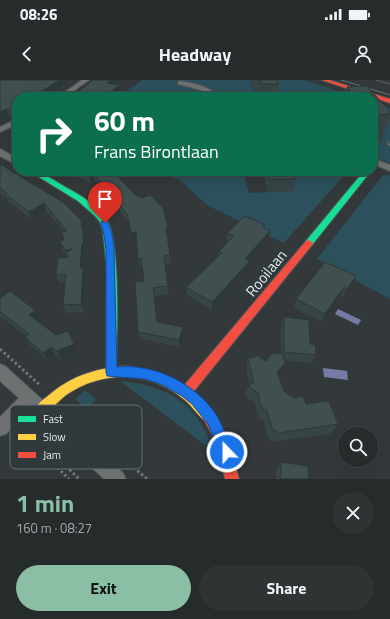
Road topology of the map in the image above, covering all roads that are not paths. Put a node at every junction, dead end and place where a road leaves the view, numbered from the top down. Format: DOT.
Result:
graph roads {
  1 [pos="86,80"];
  2 [pos="324,80"];
  3 [pos="180,83"];
  4 [pos="68,92"];
  5 [pos="212,92"];
  6 [pos="362,92"];
  7 [pos="378,97"];
  8 [pos="390,101"];
  9 [pos="12,124"];
  10 [pos="0,130"];
  11 [pos="0,152"];
  12 [pos="12,159"];
  13 [pos="378,164"];
  14 [pos="390,168"];
  15 [pos="40,176"];
  16 [pos="364,176"];
  17 [pos="0,371"];
  18 [pos="111,372"];
  19 [pos="186,392"];
  20 [pos="42,401"];
  21 [pos="35,405"];
  22 [pos="46,405"];
  23 [pos="107,469"];
  24 [pos="117,479"];
  25 [pos="232,479"];
  1 -- 4 [label="street"];
  2 -- 6 [label="street"];
  3 -- 5 [label="street"];
  7 -- 8 [label="street"];
  9 -- 10 [label="street"];
  11 -- 12 [label="street"];
  13 -- 14 [label="street"];
  15 -- 18 [label="street"];
  16 -- 19 [label="street, Rooilaan"];
  17 -- 20 [label="street"];
  18 -- 19 [label="street"];
  18 -- 20 [label="street"];
  19 -- 25 [label="street"];
  20 -- 21 [label="street"];
  20 -- 22 [label="street"];
  23 -- 24 [label="street"];
}
